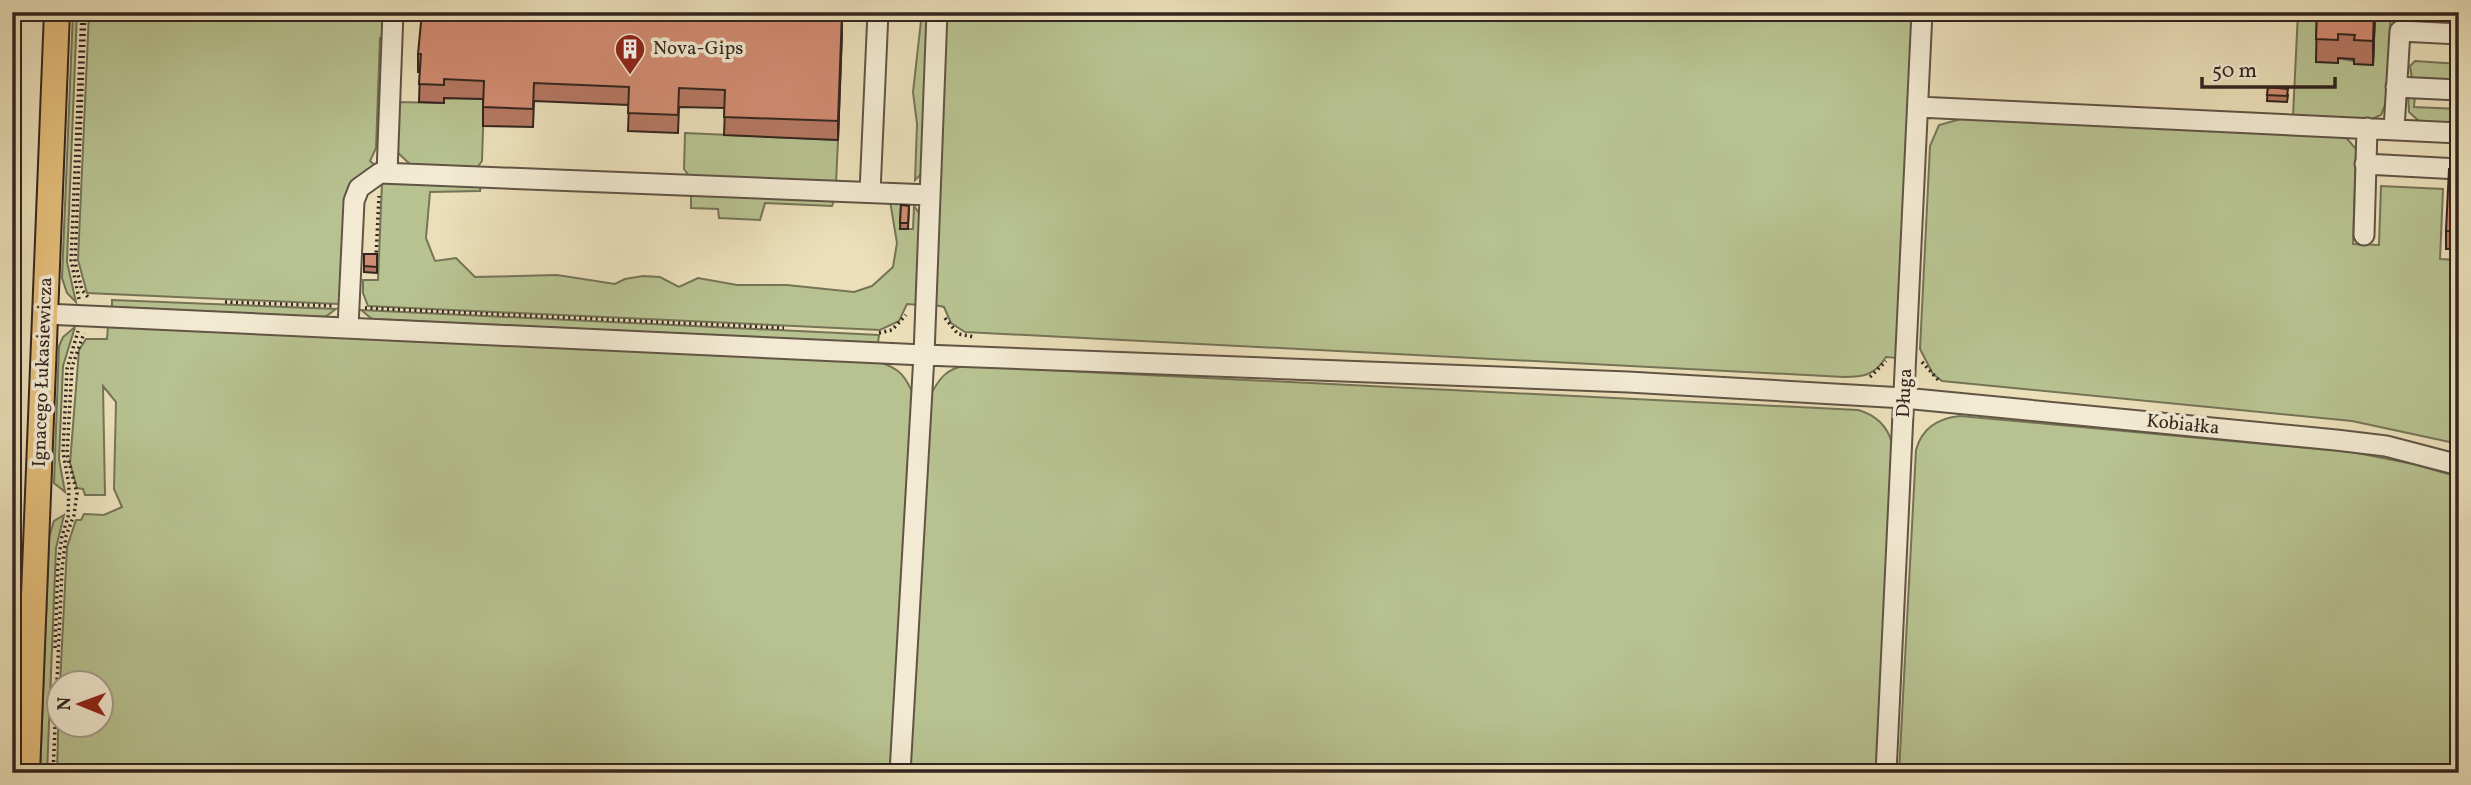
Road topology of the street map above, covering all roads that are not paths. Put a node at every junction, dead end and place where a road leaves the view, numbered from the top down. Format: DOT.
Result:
graph roads {
  1 [pos="57,12"];
  2 [pos="393,12"];
  3 [pos="878,12"];
  4 [pos="937,12"];
  5 [pos="1923,12"];
  6 [pos="2459,34"];
  7 [pos="2396,87"];
  8 [pos="2459,90"];
  9 [pos="1918,107"];
  10 [pos="2367,128"];
  11 [pos="2394,130"];
  12 [pos="2459,132"];
  13 [pos="2365,164"];
  14 [pos="2459,169"];
  15 [pos="387,173"];
  16 [pos="870,192"];
  17 [pos="930,195"];
  18 [pos="2364,235"];
  19 [pos="45,314"];
  20 [pos="348,327"];
  21 [pos="924,355"];
  22 [pos="1904,398"];
  23 [pos="2459,465"];
  24 [pos="27,773"];
  25 [pos="901,773"];
  26 [pos="1886,773"];
  1 -- 19 [label="main road, Ignacego Łukasiewicza"];
  2 -- 15 [label="street"];
  3 -- 16 [label="street"];
  4 -- 17 [label="street"];
  5 -- 9 [label="street, Długa"];
  6 -- 7 [label="street"];
  7 -- 8 [label="street"];
  7 -- 11 [label="street"];
  9 -- 10 [label="street"];
  9 -- 22 [label="street, Długa"];
  10 -- 11 [label="street"];
  10 -- 13 [label="street"];
  11 -- 12 [label="street"];
  13 -- 14 [label="street"];
  13 -- 18 [label="street"];
  15 -- 16 [label="street"];
  15 -- 20 [label="street"];
  16 -- 17 [label="street"];
  17 -- 21 [label="street"];
  19 -- 20 [label="street, Kobiałka"];
  19 -- 24 [label="main road, Ignacego Łukasiewicza"];
  20 -- 21 [label="street, Kobiałka"];
  21 -- 22 [label="street, Kobiałka"];
  21 -- 25 [label="street"];
  22 -- 23 [label="street, Kobiałka"];
  22 -- 26 [label="street, Długa"];
}
